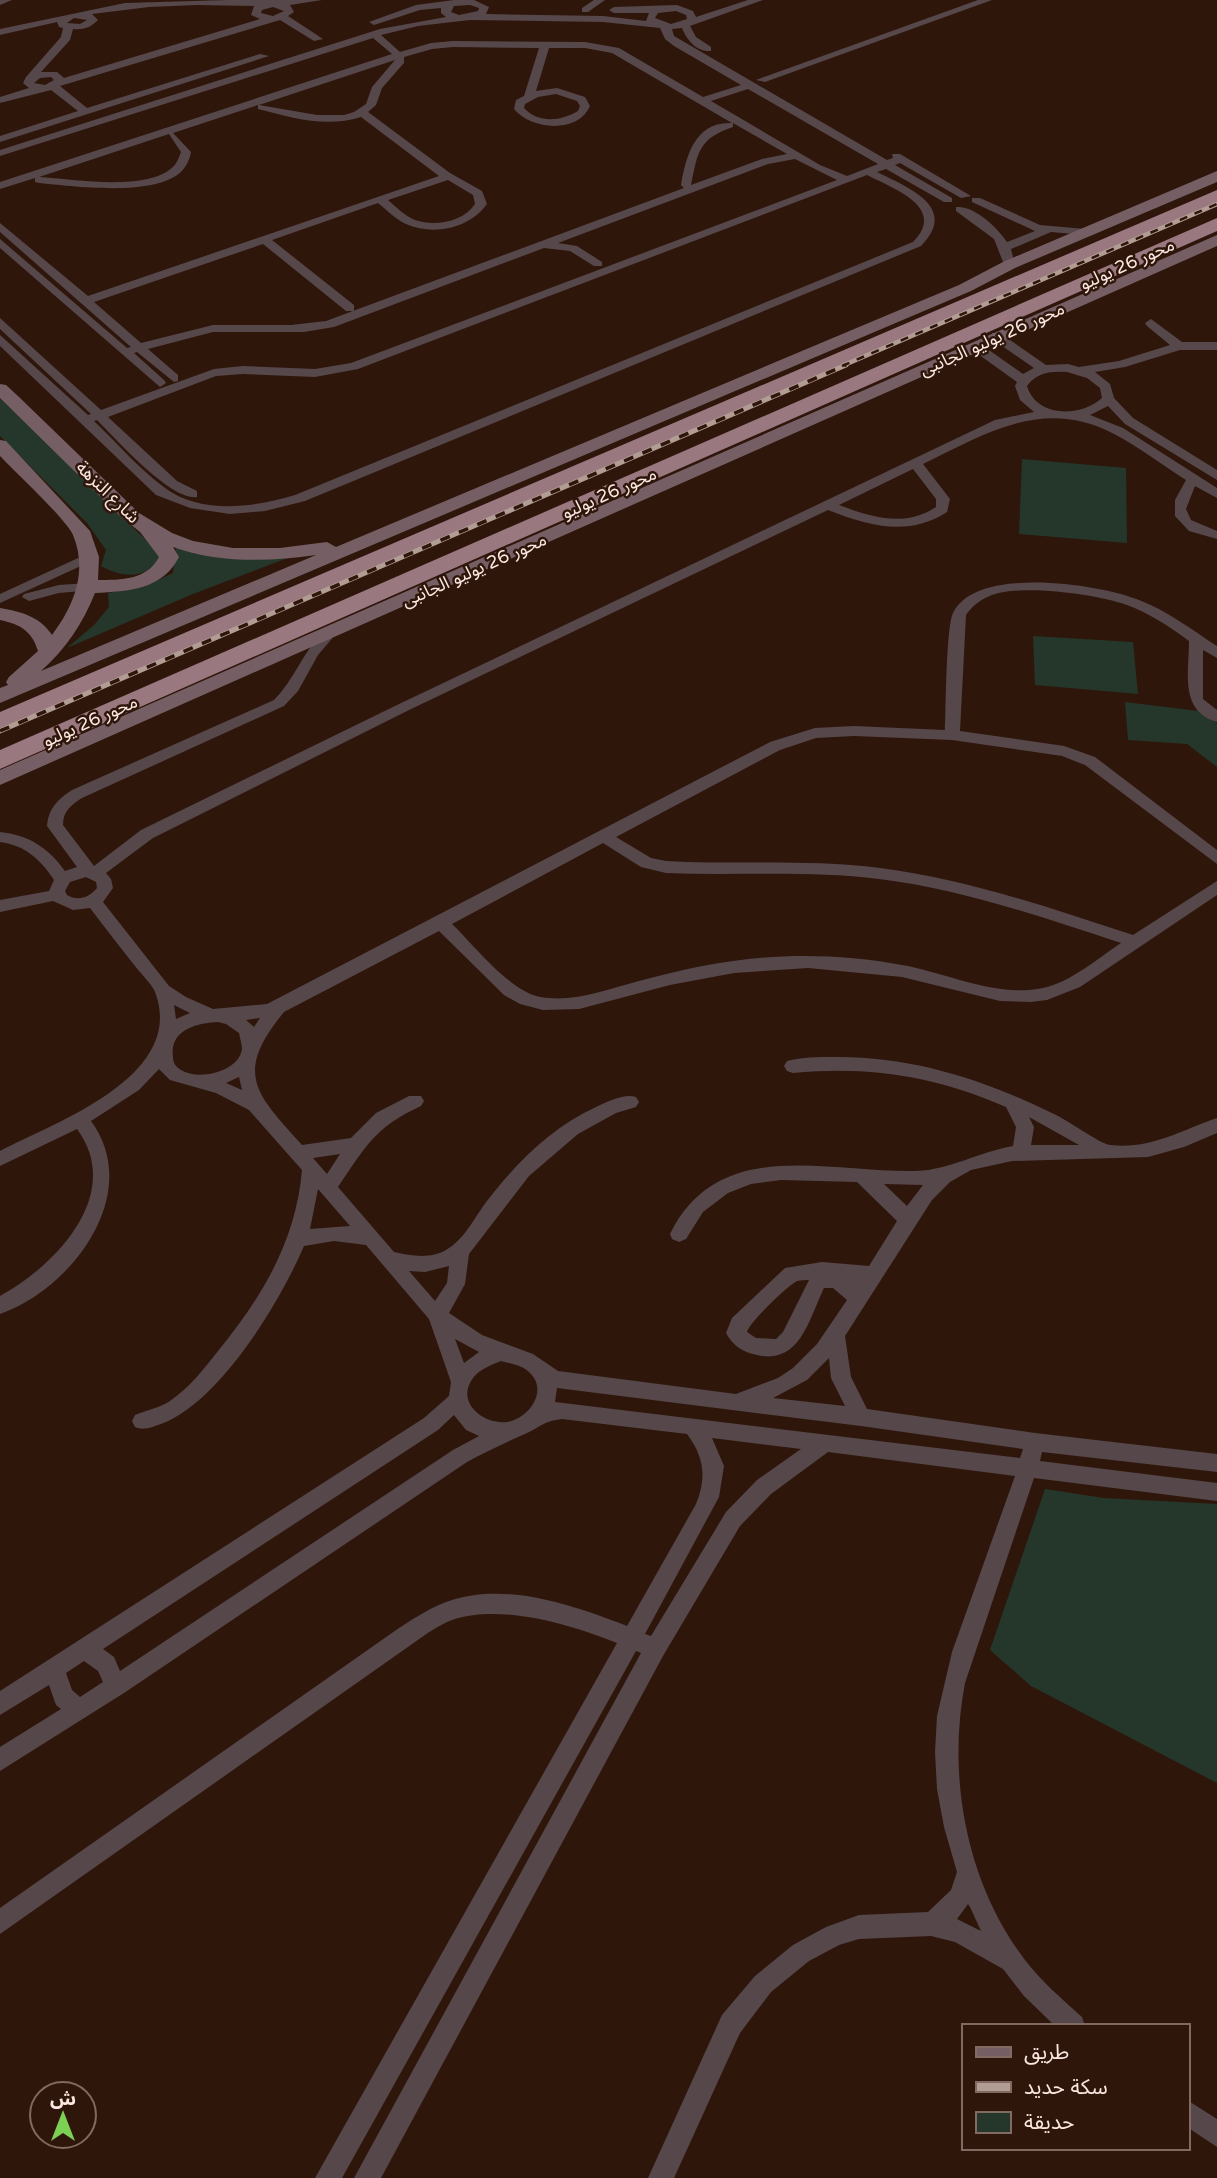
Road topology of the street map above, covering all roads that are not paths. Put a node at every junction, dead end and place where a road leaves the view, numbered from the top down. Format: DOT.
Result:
graph roads {
  1 [pos="7,0"];
  2 [pos="317,0"];
  3 [pos="328,0"];
  4 [pos="600,0"];
  5 [pos="758,0"];
  6 [pos="987,0"];
  7 [pos="0,2"];
  8 [pos="452,2"];
  9 [pos="182,3"];
  10 [pos="484,4"];
  11 [pos="699,6"];
  12 [pos="264,8"];
  13 [pos="677,8"];
  14 [pos="660,9"];
  15 [pos="585,10"];
  16 [pos="74,15"];
  17 [pos="286,15"];
  18 [pos="471,17"];
  19 [pos="458,18"];
  20 [pos="270,19"];
  21 [pos="247,24"];
  22 [pos="687,24"];
  23 [pos="88,25"];
  24 [pos="33,26"];
  25 [pos="663,26"];
  26 [pos="65,27"];
  27 [pos="0,32"];
  28 [pos="374,34"];
  29 [pos="318,39"];
  30 [pos="305,43"];
  31 [pos="544,47"];
  32 [pos="279,51"];
  33 [pos="55,54"];
  34 [pos="400,59"];
  35 [pos="29,79"];
  36 [pos="761,80"];
  37 [pos="52,81"];
  38 [pos="750,85"];
  39 [pos="528,96"];
  40 [pos="1,100"];
  41 [pos="704,100"];
  42 [pos="262,107"];
  43 [pos="187,109"];
  44 [pos="85,112"];
  45 [pos="361,112"];
  46 [pos="729,125"];
  47 [pos="173,136"];
  48 [pos="0,139"];
  49 [pos="775,148"];
  50 [pos="0,153"];
  51 [pos="883,157"];
  52 [pos="792,158"];
  53 [pos="447,176"];
  54 [pos="1217,176"];
  55 [pos="842,177"];
  56 [pos="39,180"];
  57 [pos="686,185"];
  58 [pos="0,186"];
  59 [pos="0,192"];
  60 [pos="1217,196"];
  61 [pos="970,198"];
  62 [pos="380,199"];
  63 [pos="948,200"];
  64 [pos="960,209"];
  65 [pos="1009,215"];
  66 [pos="983,224"];
  67 [pos="1217,224"];
  68 [pos="0,226"];
  69 [pos="1047,230"];
  70 [pos="1140,230"];
  71 [pos="1085,232"];
  72 [pos="572,234"];
  73 [pos="264,239"];
  74 [pos="1217,240"];
  75 [pos="0,243"];
  76 [pos="540,246"];
  77 [pos="1007,246"];
  78 [pos="573,248"];
  79 [pos="15,256"];
  80 [pos="0,261"];
  81 [pos="597,264"];
  82 [pos="1006,267"];
  83 [pos="86,300"];
  84 [pos="350,308"];
  85 [pos="0,322"];
  86 [pos="1152,323"];
  87 [pos="996,337"];
  88 [pos="0,339"];
  89 [pos="136,344"];
  90 [pos="975,346"];
  91 [pos="1179,346"];
  92 [pos="1217,346"];
  93 [pos="120,348"];
  94 [pos="1121,364"];
  95 [pos="1044,369"];
  96 [pos="1080,371"];
  97 [pos="174,378"];
  98 [pos="1023,380"];
  99 [pos="160,383"];
  100 [pos="0,389"];
  101 [pos="1107,393"];
  102 [pos="1024,398"];
  103 [pos="95,412"];
  104 [pos="1048,412"];
  105 [pos="1077,415"];
  106 [pos="81,417"];
  107 [pos="999,423"];
  108 [pos="0,445"];
  109 [pos="915,462"];
  110 [pos="687,475"];
  111 [pos="1217,476"];
  112 [pos="1193,479"];
  113 [pos="611,492"];
  114 [pos="1217,494"];
  115 [pos="281,500"];
  116 [pos="826,504"];
  117 [pos="141,525"];
  118 [pos="1217,535"];
  119 [pos="363,541"];
  120 [pos="89,557"];
  121 [pos="88,587"];
  122 [pos="0,599"];
  123 [pos="0,611"];
  124 [pos="328,635"];
  125 [pos="1196,639"];
  126 [pos="49,653"];
  127 [pos="1217,653"];
  128 [pos="0,694"];
  129 [pos="1217,717"];
  130 [pos="0,722"];
  131 [pos="951,735"];
  132 [pos="0,760"];
  133 [pos="0,778"];
  134 [pos="603,836"];
  135 [pos="0,837"];
  136 [pos="1217,858"];
  137 [pos="92,872"];
  138 [pos="60,887"];
  139 [pos="1217,887"];
  140 [pos="93,901"];
  141 [pos="0,906"];
  142 [pos="441,923"];
  143 [pos="1135,942"];
  144 [pos="163,990"];
  145 [pos="278,1009"];
  146 [pos="215,1015"];
  147 [pos="165,1044"];
  148 [pos="249,1053"];
  149 [pos="793,1066"];
  150 [pos="185,1079"];
  151 [pos="204,1082"];
  152 [pos="127,1091"];
  153 [pos="415,1101"];
  154 [pos="630,1102"];
  155 [pos="1013,1102"];
  156 [pos="255,1105"];
  157 [pos="79,1118"];
  158 [pos="1217,1125"];
  159 [pos="353,1145"];
  160 [pos="1021,1152"];
  161 [pos="1103,1152"];
  162 [pos="298,1153"];
  163 [pos="0,1160"];
  164 [pos="311,1168"];
  165 [pos="863,1177"];
  166 [pos="944,1177"];
  167 [pos="328,1187"];
  168 [pos="908,1221"];
  169 [pos="679,1234"];
  170 [pos="372,1239"];
  171 [pos="296,1241"];
  172 [pos="460,1251"];
  173 [pos="388,1258"];
  174 [pos="874,1273"];
  175 [pos="822,1274"];
  176 [pos="857,1300"];
  177 [pos="0,1306"];
  178 [pos="438,1315"];
  179 [pos="836,1338"];
  180 [pos="500,1353"];
  181 [pos="541,1371"];
  182 [pos="459,1390"];
  183 [pos="732,1402"];
  184 [pos="539,1413"];
  185 [pos="862,1417"];
  186 [pos="142,1421"];
  187 [pos="693,1427"];
  188 [pos="504,1432"];
  189 [pos="1035,1442"];
  190 [pos="824,1444"];
  191 [pos="1217,1463"];
  192 [pos="1028,1468"];
  193 [pos="1217,1492"];
  194 [pos="630,1637"];
  195 [pos="85,1649"];
  196 [pos="654,1649"];
  197 [pos="54,1670"];
  198 [pos="116,1686"];
  199 [pos="0,1704"];
  200 [pos="79,1710"];
  201 [pos="0,1760"];
  202 [pos="967,1875"];
  203 [pos="0,1922"];
  204 [pos="931,1924"];
  205 [pos="1013,1964"];
  206 [pos="1071,2024"];
  207 [pos="1189,2113"];
  208 [pos="1217,2134"];
  209 [pos="328,2178"];
  210 [pos="367,2178"];
  211 [pos="660,2178"];
  1 -- 7 [label="street"];
  2 -- 12 [label="street"];
  3 -- 17 [label="street"];
  4 -- 15 [label="street"];
  5 -- 22 [label="street"];
  6 -- 36 [label="street"];
  8 -- 10 [label="street"];
  8 -- 19 [label="street"];
  8 -- 29 [label="street"];
  9 -- 12 [label="street"];
  9 -- 16 [label="street"];
  9 -- 23 [label="street"];
  10 -- 15 [label="street"];
  10 -- 18 [label="street"];
  11 -- 13 [label="street"];
  12 -- 17 [label="street"];
  12 -- 20 [label="street"];
  12 -- 21 [label="street"];
  13 -- 14 [label="street"];
  13 -- 22 [label="street"];
  14 -- 15 [label="street"];
  14 -- 25 [label="street"];
  16 -- 23 [label="street"];
  16 -- 24 [label="street"];
  16 -- 26 [label="street"];
  17 -- 20 [label="street"];
  17 -- 29 [label="street"];
  18 -- 19 [label="street"];
  18 -- 25 [label="street"];
  19 -- 28 [label="street"];
  20 -- 21 [label="street"];
  21 -- 37 [label="street"];
  22 -- 25 [label="street"];
  22 -- 36 [label="street"];
  23 -- 26 [label="street"];
  23 -- 33 [label="street"];
  24 -- 26 [label="street"];
  24 -- 27 [label="street"];
  25 -- 38 [label="street"];
  26 -- 33 [label="street"];
  28 -- 34 [label="street"];
  28 -- 43 [label="street"];
  29 -- 30 [label="street"];
  31 -- 34 [label="street"];
  31 -- 39 [label="street"];
  31 -- 41 [label="street"];
  31 -- 46 [label="street"];
  32 -- 44 [label="street"];
  33 -- 35 [label="street"];
  33 -- 37 [label="street"];
  34 -- 42 [label="street"];
  34 -- 43 [label="street"];
  34 -- 45 [label="street"];
  35 -- 37 [label="street"];
  35 -- 37 [label="street"];
  35 -- 40 [label="street"];
  36 -- 51 [label="street"];
  37 -- 40 [label="street"];
  37 -- 44 [label="street"];
  38 -- 41 [label="street"];
  38 -- 51 [label="street"];
  39 -- 39 [label="street"];
  41 -- 49 [label="street"];
  42 -- 45 [label="street"];
  42 -- 47 [label="street"];
  43 -- 50 [label="street"];
  43 -- 58 [label="street"];
  44 -- 48 [label="street"];
  45 -- 53 [label="street"];
  46 -- 49 [label="street"];
  46 -- 57 [label="street"];
  47 -- 56 [label="street"];
  47 -- 56 [label="street"];
  49 -- 52 [label="street"];
  49 -- 57 [label="street"];
  51 -- 55 [label="street"];
  51 -- 55 [label="street"];
  51 -- 61 [label="street"];
  51 -- 63 [label="street"];
  52 -- 55 [label="street"];
  52 -- 72 [label="street"];
  53 -- 62 [label="street"];
  53 -- 62 [label="street"];
  54 -- 71 [label="main road"];
  55 -- 81 [label="street"];
  55 -- 103 [label="street"];
  55 -- 115 [label="street"];
  56 -- 59 [label="street"];
  57 -- 84 [label="street"];
  60 -- 70 [label="highway, محور 26 يوليو"];
  61 -- 63 [label="street"];
  61 -- 64 [label="street"];
  61 -- 65 [label="street"];
  62 -- 73 [label="street"];
  63 -- 64 [label="street"];
  64 -- 66 [label="street"];
  65 -- 66 [label="street"];
  65 -- 69 [label="street"];
  66 -- 77 [label="street"];
  67 -- 113 [label="highway, محور 26 يوليو"];
  68 -- 83 [label="street"];
  69 -- 71 [label="street"];
  69 -- 77 [label="street"];
  70 -- 82 [label="highway"];
  70 -- 130 [label="highway, محور 26 يوليو"];
  71 -- 82 [label="main road"];
  72 -- 76 [label="street"];
  72 -- 78 [label="street"];
  73 -- 83 [label="street"];
  73 -- 84 [label="street"];
  74 -- 87 [label="main road, محور 26 يوليو الجانبى"];
  75 -- 79 [label="street"];
  76 -- 78 [label="street"];
  76 -- 89 [label="street"];
  77 -- 82 [label="street"];
  78 -- 81 [label="street"];
  79 -- 80 [label="street"];
  79 -- 93 [label="street"];
  81 -- 97 [label="street"];
  82 -- 119 [label="main road"];
  83 -- 89 [label="street"];
  84 -- 89 [label="street"];
  85 -- 103 [label="street"];
  86 -- 91 [label="street"];
  87 -- 90 [label="main road, محور 26 يوليو الجانبى"];
  87 -- 95 [label="street"];
  88 -- 106 [label="street"];
  89 -- 93 [label="street"];
  89 -- 97 [label="street"];
  90 -- 98 [label="street"];
  90 -- 110 [label="main road, محور 26 يوليو الجانبى"];
  91 -- 92 [label="street"];
  91 -- 94 [label="street"];
  93 -- 99 [label="street"];
  94 -- 96 [label="street"];
  94 -- 101 [label="street"];
  95 -- 96 [label="street"];
  95 -- 98 [label="street"];
  96 -- 101 [label="street"];
  97 -- 99 [label="street"];
  98 -- 102 [label="street"];
  99 -- 103 [label="street"];
  100 -- 117 [label="main road, شارع النزهة"];
  101 -- 105 [label="street"];
  101 -- 111 [label="street"];
  102 -- 104 [label="street"];
  102 -- 107 [label="street"];
  103 -- 106 [label="street"];
  103 -- 115 [label="street"];
  104 -- 105 [label="street"];
  104 -- 107 [label="street"];
  105 -- 112 [label="street"];
  106 -- 115 [label="street"];
  107 -- 109 [label="street"];
  108 -- 120 [label="main road"];
  109 -- 116 [label="street"];
  109 -- 116 [label="street"];
  110 -- 113 [label="highway"];
  110 -- 124 [label="main road, محور 26 يوليو الجانبى"];
  112 -- 114 [label="street"];
  112 -- 118 [label="street"];
  113 -- 132 [label="highway, محور 26 يوليو"];
  116 -- 137 [label="street"];
  117 -- 119 [label="main road, شارع النزهة"];
  117 -- 121 [label="main road"];
  119 -- 128 [label="main road"];
  120 -- 121 [label="main road"];
  120 -- 122 [label="street"];
  121 -- 123 [label="street"];
  121 -- 126 [label="main road"];
  123 -- 126 [label="main road"];
  124 -- 133 [label="main road, محور 26 يوليو الجانبى"];
  124 -- 137 [label="street"];
  125 -- 127 [label="street"];
  125 -- 129 [label="street"];
  125 -- 131 [label="street"];
  126 -- 128 [label="main road"];
  131 -- 134 [label="street"];
  131 -- 136 [label="street"];
  134 -- 142 [label="street"];
  134 -- 143 [label="street"];
  135 -- 138 [label="street"];
  137 -- 138 [label="street"];
  137 -- 140 [label="street"];
  138 -- 140 [label="street"];
  138 -- 141 [label="street"];
  139 -- 143 [label="street"];
  140 -- 144 [label="street"];
  142 -- 143 [label="street"];
  142 -- 145 [label="street"];
  144 -- 146 [label="street"];
  144 -- 147 [label="street"];
  145 -- 146 [label="street"];
  145 -- 148 [label="street"];
  146 -- 147 [label="street"];
  146 -- 148 [label="street"];
  147 -- 150 [label="street"];
  147 -- 152 [label="street"];
  148 -- 151 [label="street"];
  148 -- 156 [label="street"];
  149 -- 155 [label="street"];
  150 -- 151 [label="street"];
  150 -- 152 [label="street"];
  151 -- 156 [label="street"];
  152 -- 157 [label="street"];
  153 -- 159 [label="street"];
  154 -- 172 [label="street"];
  155 -- 160 [label="street"];
  155 -- 161 [label="street"];
  156 -- 162 [label="street"];
  157 -- 163 [label="street"];
  157 -- 177 [label="street"];
  158 -- 161 [label="street"];
  159 -- 162 [label="street"];
  159 -- 167 [label="street"];
  160 -- 161 [label="street"];
  160 -- 166 [label="street"];
  162 -- 164 [label="street"];
  164 -- 167 [label="street"];
  164 -- 171 [label="street"];
  165 -- 166 [label="street"];
  165 -- 168 [label="street"];
  165 -- 169 [label="street"];
  166 -- 168 [label="street"];
  167 -- 170 [label="street"];
  168 -- 174 [label="street"];
  170 -- 171 [label="street"];
  170 -- 173 [label="street"];
  171 -- 186 [label="street"];
  172 -- 173 [label="street"];
  172 -- 178 [label="street"];
  173 -- 178 [label="street"];
  174 -- 175 [label="street"];
  174 -- 176 [label="street"];
  175 -- 175 [label="street"];
  175 -- 176 [label="street"];
  176 -- 179 [label="street"];
  178 -- 180 [label="street"];
  178 -- 182 [label="street"];
  179 -- 183 [label="street"];
  179 -- 185 [label="street"];
  180 -- 181 [label="street"];
  180 -- 182 [label="street"];
  181 -- 183 [label="street"];
  181 -- 184 [label="street"];
  182 -- 188 [label="street"];
  182 -- 195 [label="street"];
  183 -- 185 [label="street"];
  184 -- 187 [label="street"];
  184 -- 188 [label="street"];
  185 -- 189 [label="street"];
  187 -- 190 [label="street"];
  187 -- 194 [label="street"];
  188 -- 198 [label="street"];
  189 -- 191 [label="street"];
  189 -- 192 [label="street"];
  190 -- 192 [label="street"];
  190 -- 196 [label="street"];
  192 -- 193 [label="street"];
  192 -- 202 [label="street"];
  194 -- 196 [label="street"];
  194 -- 203 [label="street"];
  194 -- 209 [label="street"];
  195 -- 197 [label="street"];
  195 -- 198 [label="street"];
  196 -- 210 [label="street"];
  197 -- 199 [label="street"];
  197 -- 200 [label="street"];
  198 -- 200 [label="street"];
  200 -- 201 [label="street"];
  202 -- 204 [label="street"];
  202 -- 205 [label="street"];
  204 -- 205 [label="street"];
  204 -- 211 [label="street"];
  205 -- 206 [label="street"];
  207 -- 208 [label="street"];
}
